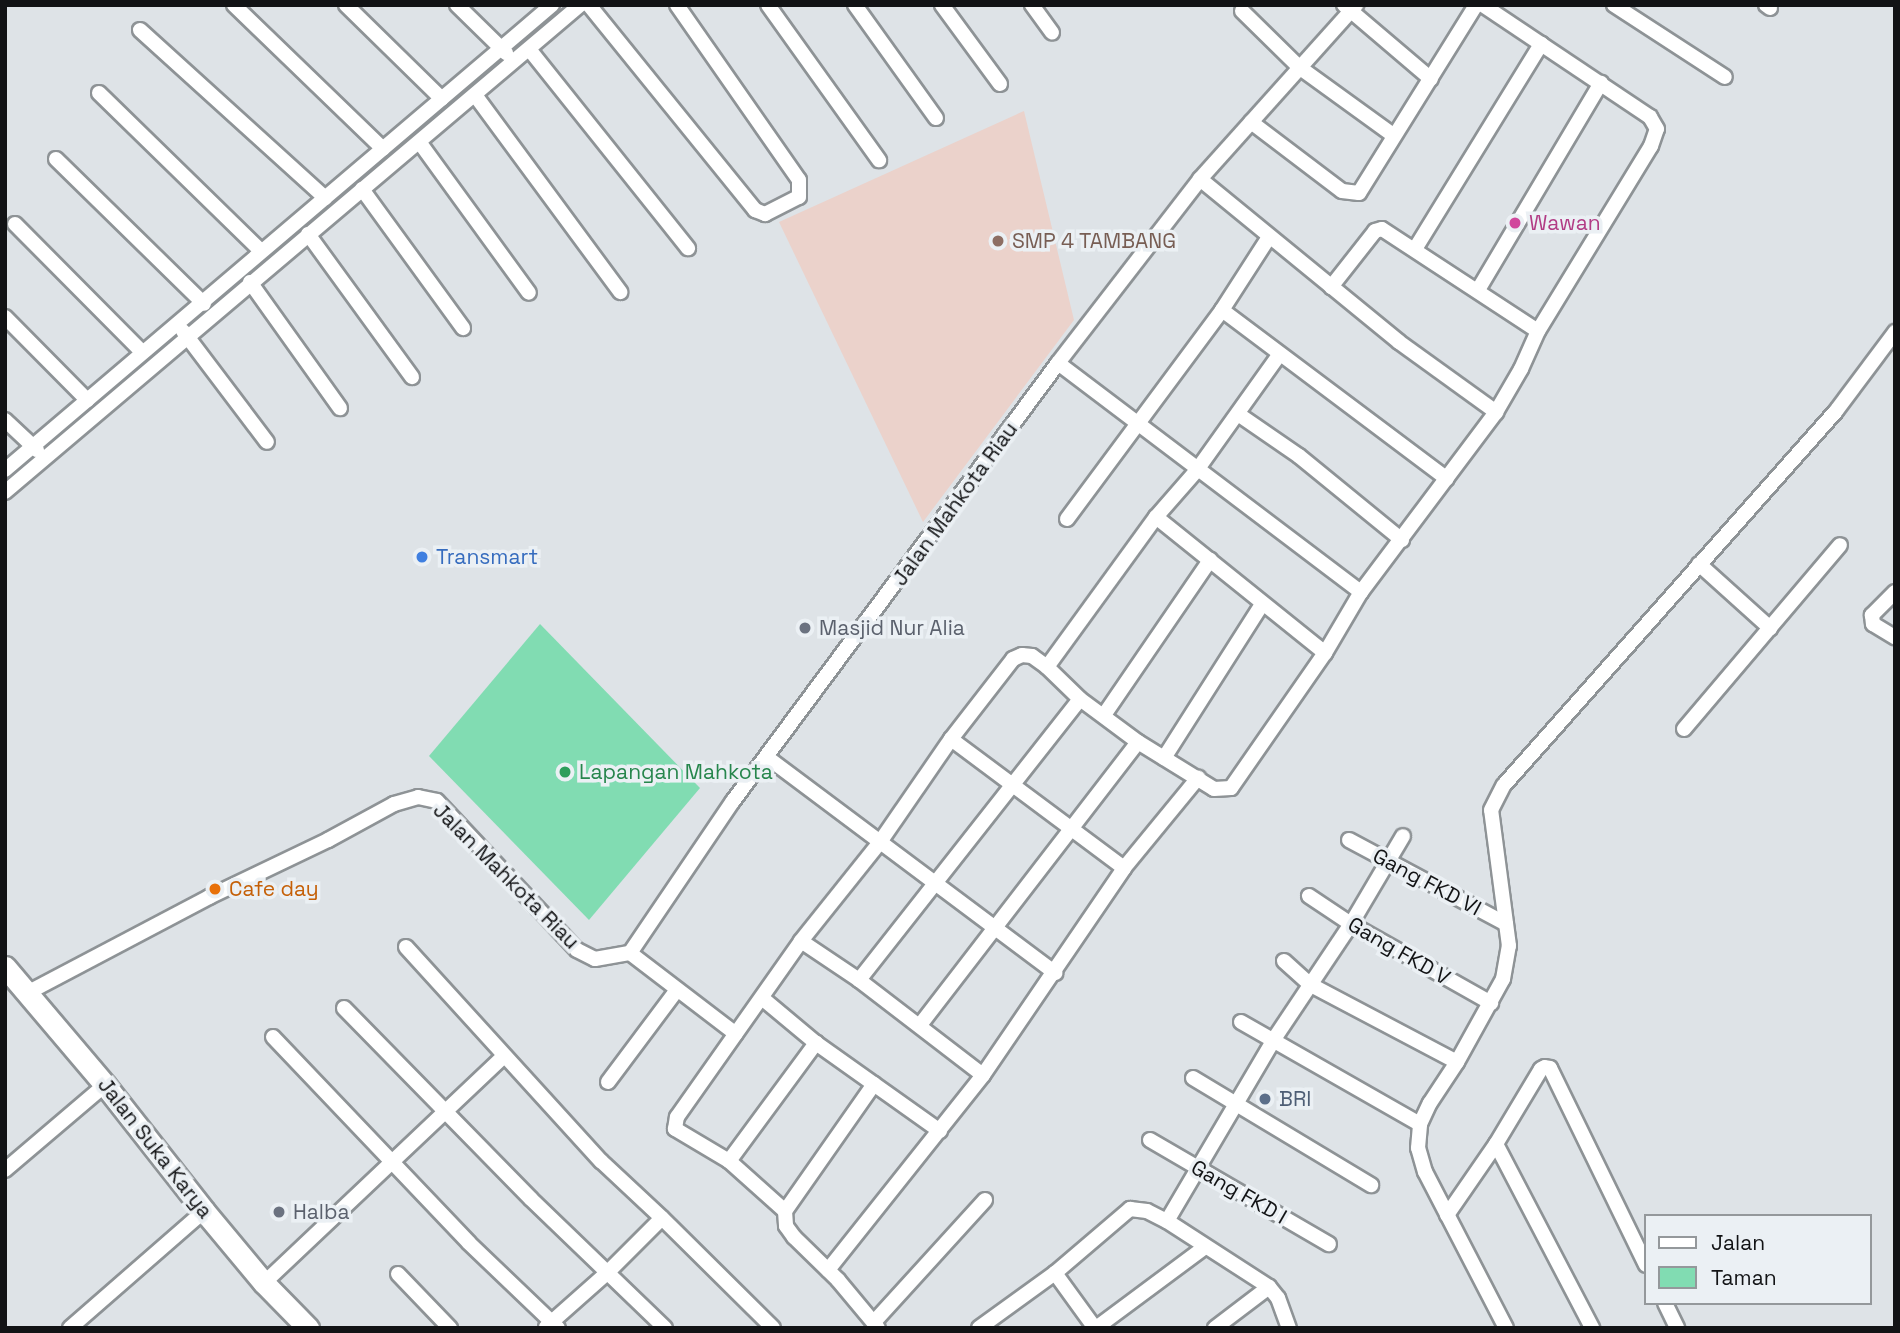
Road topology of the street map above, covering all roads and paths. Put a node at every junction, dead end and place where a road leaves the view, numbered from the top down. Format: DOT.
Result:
graph roads {
  1 [pos="234,5"];
  2 [pos="346,5"];
  3 [pos="457,5"];
  4 [pos="552,5"];
  5 [pos="589,5"];
  6 [pos="677,5"];
  7 [pos="768,5"];
  8 [pos="855,5"];
  9 [pos="942,5"];
  10 [pos="1032,5"];
  11 [pos="1476,5"];
  12 [pos="1483,5"];
  13 [pos="1614,5"];
  14 [pos="574,7"];
  15 [pos="1350,7"];
  16 [pos="1242,11"];
  17 [pos="140,30"];
  18 [pos="1052,33"];
  19 [pos="1541,44"];
  20 [pos="502,47"];
  21 [pos="529,49"];
  22 [pos="513,63"];
  23 [pos="1299,67"];
  24 [pos="1726,77"];
  25 [pos="1431,79"];
  26 [pos="1601,83"];
  27 [pos="1000,84"];
  28 [pos="99,93"];
  29 [pos="475,95"];
  30 [pos="442,99"];
  31 [pos="936,118"];
  32 [pos="1251,122"];
  33 [pos="1393,135"];
  34 [pos="420,143"];
  35 [pos="383,149"];
  36 [pos="56,159"];
  37 [pos="879,160"];
  38 [pos="1200,180"];
  39 [pos="362,189"];
  40 [pos="325,198"];
  41 [pos="15,224"];
  42 [pos="309,234"];
  43 [pos="1269,237"];
  44 [pos="688,248"];
  45 [pos="1415,249"];
  46 [pos="261,251"];
  47 [pos="241,284"];
  48 [pos="1331,287"];
  49 [pos="1478,290"];
  50 [pos="620,292"];
  51 [pos="529,293"];
  52 [pos="204,304"];
  53 [pos="1222,310"];
  54 [pos="5,317"];
  55 [pos="178,325"];
  56 [pos="463,328"];
  57 [pos="1538,331"];
  58 [pos="1895,332"];
  59 [pos="188,337"];
  60 [pos="142,352"];
  61 [pos="1279,355"];
  62 [pos="1058,363"];
  63 [pos="412,377"];
  64 [pos="88,400"];
  65 [pos="340,408"];
  66 [pos="1496,412"];
  67 [pos="1238,414"];
  68 [pos="5,420"];
  69 [pos="1137,421"];
  70 [pos="267,442"];
  71 [pos="33,444"];
  72 [pos="44,458"];
  73 [pos="5,470"];
  74 [pos="1197,470"];
  75 [pos="1447,479"];
  76 [pos="5,492"];
  77 [pos="1156,517"];
  78 [pos="1067,519"];
  79 [pos="1402,540"];
  80 [pos="1840,545"];
  81 [pos="1210,560"];
  82 [pos="1699,564"];
  83 [pos="1361,592"];
  84 [pos="1895,593"];
  85 [pos="1262,604"];
  86 [pos="1770,628"];
  87 [pos="1895,637"];
  88 [pos="1325,653"];
  89 [pos="1047,667"];
  90 [pos="1080,699"];
  91 [pos="1104,715"];
  92 [pos="1684,729"];
  93 [pos="951,739"];
  94 [pos="1138,742"];
  95 [pos="768,758"];
  96 [pos="1164,758"];
  97 [pos="1198,779"];
  98 [pos="1012,787"];
  99 [pos="1070,829"];
  100 [pos="1403,836"];
  101 [pos="1349,840"];
  102 [pos="880,842"];
  103 [pos="1389,862"];
  104 [pos="1124,868"];
  105 [pos="936,884"];
  106 [pos="1309,896"];
  107 [pos="1350,924"];
  108 [pos="1506,924"];
  109 [pos="996,929"];
  110 [pos="801,941"];
  111 [pos="406,947"];
  112 [pos="630,953"];
  113 [pos="1284,961"];
  114 [pos="5,967"];
  115 [pos="1055,973"];
  116 [pos="859,980"];
  117 [pos="1311,985"];
  118 [pos="676,991"];
  119 [pos="29,992"];
  120 [pos="762,998"];
  121 [pos="1491,1003"];
  122 [pos="344,1008"];
  123 [pos="1241,1022"];
  124 [pos="920,1025"];
  125 [pos="736,1034"];
  126 [pos="273,1037"];
  127 [pos="1274,1039"];
  128 [pos="816,1043"];
  129 [pos="503,1057"];
  130 [pos="1457,1062"];
  131 [pos="983,1075"];
  132 [pos="1193,1078"];
  133 [pos="608,1082"];
  134 [pos="105,1084"];
  135 [pos="874,1084"];
  136 [pos="1235,1105"];
  137 [pos="445,1111"];
  138 [pos="1420,1124"];
  139 [pos="940,1131"];
  140 [pos="1150,1140"];
  141 [pos="1496,1144"];
  142 [pos="392,1161"];
  143 [pos="729,1161"];
  144 [pos="1198,1168"];
  145 [pos="5,1170"];
  146 [pos="1371,1185"];
  147 [pos="985,1200"];
  148 [pos="204,1211"];
  149 [pos="785,1211"];
  150 [pos="1447,1215"];
  151 [pos="662,1218"];
  152 [pos="1167,1221"];
  153 [pos="1329,1244"];
  154 [pos="1205,1247"];
  155 [pos="1644,1261"];
  156 [pos="828,1270"];
  157 [pos="608,1272"];
  158 [pos="1055,1273"];
  159 [pos="398,1275"];
  160 [pos="264,1283"];
  161 [pos="1269,1286"];
  162 [pos="1666,1305"];
  163 [pos="551,1325"];
  164 [pos="876,1325"];
  165 [pos="70,1328"];
  166 [pos="308,1328"];
  167 [pos="450,1328"];
  168 [pos="665,1328"];
  169 [pos="773,1328"];
  170 [pos="979,1328"];
  171 [pos="1096,1328"];
  172 [pos="1215,1328"];
  173 [pos="1289,1328"];
  174 [pos="1506,1328"];
  175 [pos="1592,1328"];
  176 [pos="1677,1328"];
  1 -- 35 [label="street"];
  2 -- 30 [label="street"];
  3 -- 20 [label="street"];
  4 -- 20 [label="street"];
  5 -- 6 [label="street"];
  7 -- 37 [label="street"];
  8 -- 31 [label="street"];
  9 -- 27 [label="street"];
  10 -- 18 [label="street"];
  11 -- 25 [label="street"];
  12 -- 19 [label="street"];
  13 -- 24 [label="street"];
  14 -- 21 [label="street"];
  15 -- 23 [label="street, Jalan Mahkota Riau"];
  15 -- 25 [label="street"];
  16 -- 23 [label="street"];
  17 -- 40 [label="street"];
  19 -- 26 [label="street"];
  19 -- 45 [label="street"];
  20 -- 22 [label="street"];
  20 -- 30 [label="street"];
  21 -- 22 [label="street"];
  21 -- 44 [label="street"];
  22 -- 29 [label="street"];
  23 -- 32 [label="street, Jalan Mahkota Riau"];
  23 -- 33 [label="street"];
  25 -- 33 [label="street"];
  26 -- 49 [label="street"];
  26 -- 57 [label="street"];
  28 -- 46 [label="street"];
  29 -- 34 [label="street"];
  29 -- 50 [label="street"];
  30 -- 35 [label="street"];
  32 -- 33 [label="street"];
  32 -- 38 [label="street, Jalan Mahkota Riau"];
  34 -- 39 [label="street"];
  34 -- 51 [label="street"];
  35 -- 40 [label="street"];
  36 -- 52 [label="street"];
  38 -- 43 [label="street"];
  38 -- 62 [label="street, Jalan Mahkota Riau"];
  39 -- 42 [label="street"];
  39 -- 56 [label="street"];
  40 -- 46 [label="street"];
  41 -- 60 [label="street"];
  42 -- 47 [label="street"];
  42 -- 63 [label="street"];
  43 -- 48 [label="street"];
  43 -- 53 [label="street"];
  45 -- 48 [label="street"];
  45 -- 49 [label="street"];
  46 -- 47 [label="street"];
  47 -- 52 [label="street"];
  47 -- 59 [label="street"];
  47 -- 65 [label="street"];
  48 -- 66 [label="street"];
  49 -- 57 [label="street"];
  52 -- 55 [label="street"];
  53 -- 61 [label="street"];
  53 -- 69 [label="street"];
  54 -- 64 [label="street"];
  55 -- 59 [label="street"];
  55 -- 60 [label="street"];
  57 -- 66 [label="street"];
  58 -- 82 [label="street"];
  59 -- 70 [label="street"];
  59 -- 72 [label="street"];
  60 -- 64 [label="street"];
  61 -- 67 [label="street"];
  61 -- 75 [label="street"];
  62 -- 69 [label="street"];
  62 -- 95 [label="street, Jalan Mahkota Riau"];
  64 -- 71 [label="street"];
  66 -- 75 [label="street"];
  67 -- 74 [label="street"];
  67 -- 79 [label="street"];
  68 -- 71 [label="street"];
  69 -- 74 [label="street"];
  69 -- 78 [label="street"];
  71 -- 72 [label="street"];
  71 -- 73 [label="street"];
  72 -- 76 [label="street"];
  74 -- 77 [label="street"];
  74 -- 83 [label="street"];
  75 -- 79 [label="street"];
  77 -- 81 [label="street"];
  77 -- 89 [label="street"];
  79 -- 83 [label="street"];
  80 -- 86 [label="street"];
  81 -- 85 [label="street"];
  81 -- 91 [label="street"];
  82 -- 86 [label="street"];
  82 -- 108 [label="street"];
  83 -- 88 [label="street"];
  84 -- 87 [label="street"];
  85 -- 88 [label="street"];
  85 -- 96 [label="street"];
  86 -- 92 [label="street"];
  88 -- 97 [label="street"];
  89 -- 90 [label="street"];
  89 -- 93 [label="street"];
  90 -- 91 [label="street"];
  90 -- 98 [label="street"];
  91 -- 94 [label="street"];
  93 -- 98 [label="street"];
  93 -- 102 [label="street"];
  94 -- 96 [label="street"];
  94 -- 99 [label="street"];
  95 -- 102 [label="street"];
  95 -- 112 [label="street, Jalan Mahkota Riau"];
  96 -- 97 [label="street"];
  97 -- 104 [label="street"];
  98 -- 99 [label="street"];
  98 -- 105 [label="street"];
  99 -- 104 [label="street"];
  99 -- 109 [label="street"];
  100 -- 103 [label="street"];
  101 -- 103 [label="street, Gang FKD VI"];
  102 -- 105 [label="street"];
  102 -- 110 [label="street"];
  103 -- 107 [label="street"];
  103 -- 108 [label="street, Gang FKD VI"];
  104 -- 115 [label="street"];
  105 -- 109 [label="street"];
  105 -- 116 [label="street"];
  106 -- 107 [label="street, Gang FKD V"];
  107 -- 117 [label="street"];
  107 -- 121 [label="street, Gang FKD V"];
  108 -- 121 [label="street"];
  109 -- 115 [label="street"];
  109 -- 124 [label="street"];
  110 -- 116 [label="street"];
  110 -- 120 [label="street"];
  111 -- 129 [label="street"];
  112 -- 118 [label="street"];
  112 -- 119 [label="street, Jalan Mahkota Riau"];
  113 -- 117 [label="street"];
  114 -- 119 [label="main road, Jalan Suka Karya"];
  115 -- 131 [label="street"];
  116 -- 124 [label="street"];
  117 -- 127 [label="street"];
  117 -- 130 [label="street"];
  118 -- 125 [label="street"];
  118 -- 133 [label="street"];
  119 -- 134 [label="main road, Jalan Suka Karya"];
  120 -- 125 [label="street"];
  120 -- 128 [label="street"];
  121 -- 130 [label="street"];
  122 -- 137 [label="street"];
  123 -- 127 [label="street"];
  124 -- 131 [label="street"];
  125 -- 143 [label="street"];
  126 -- 142 [label="street"];
  127 -- 136 [label="street"];
  127 -- 138 [label="street"];
  128 -- 135 [label="street"];
  128 -- 143 [label="street"];
  129 -- 137 [label="street"];
  129 -- 151 [label="street"];
  130 -- 138 [label="street"];
  131 -- 139 [label="street"];
  132 -- 136 [label="street"];
  134 -- 145 [label="street"];
  134 -- 148 [label="main road, Jalan Suka Karya"];
  135 -- 139 [label="street"];
  135 -- 149 [label="street"];
  136 -- 144 [label="street"];
  136 -- 146 [label="street"];
  137 -- 142 [label="street"];
  137 -- 157 [label="street"];
  138 -- 150 [label="street"];
  139 -- 156 [label="street"];
  140 -- 144 [label="street, Gang FKD I"];
  141 -- 150 [label="street"];
  141 -- 155 [label="street"];
  141 -- 175 [label="street"];
  142 -- 160 [label="street"];
  142 -- 163 [label="street"];
  143 -- 149 [label="street"];
  144 -- 152 [label="street"];
  144 -- 153 [label="street, Gang FKD I"];
  147 -- 164 [label="street"];
  148 -- 160 [label="main road, Jalan Suka Karya"];
  148 -- 165 [label="street"];
  149 -- 156 [label="street"];
  150 -- 174 [label="street"];
  151 -- 157 [label="street"];
  151 -- 169 [label="street"];
  152 -- 154 [label="street"];
  152 -- 158 [label="street"];
  154 -- 161 [label="street"];
  154 -- 171 [label="street"];
  156 -- 164 [label="street"];
  157 -- 163 [label="street"];
  157 -- 168 [label="street"];
  158 -- 170 [label="street"];
  158 -- 171 [label="street"];
  159 -- 167 [label="street"];
  160 -- 166 [label="main road, Jalan Suka Karya"];
  161 -- 172 [label="street"];
  161 -- 173 [label="street"];
  162 -- 176 [label="street"];
}
